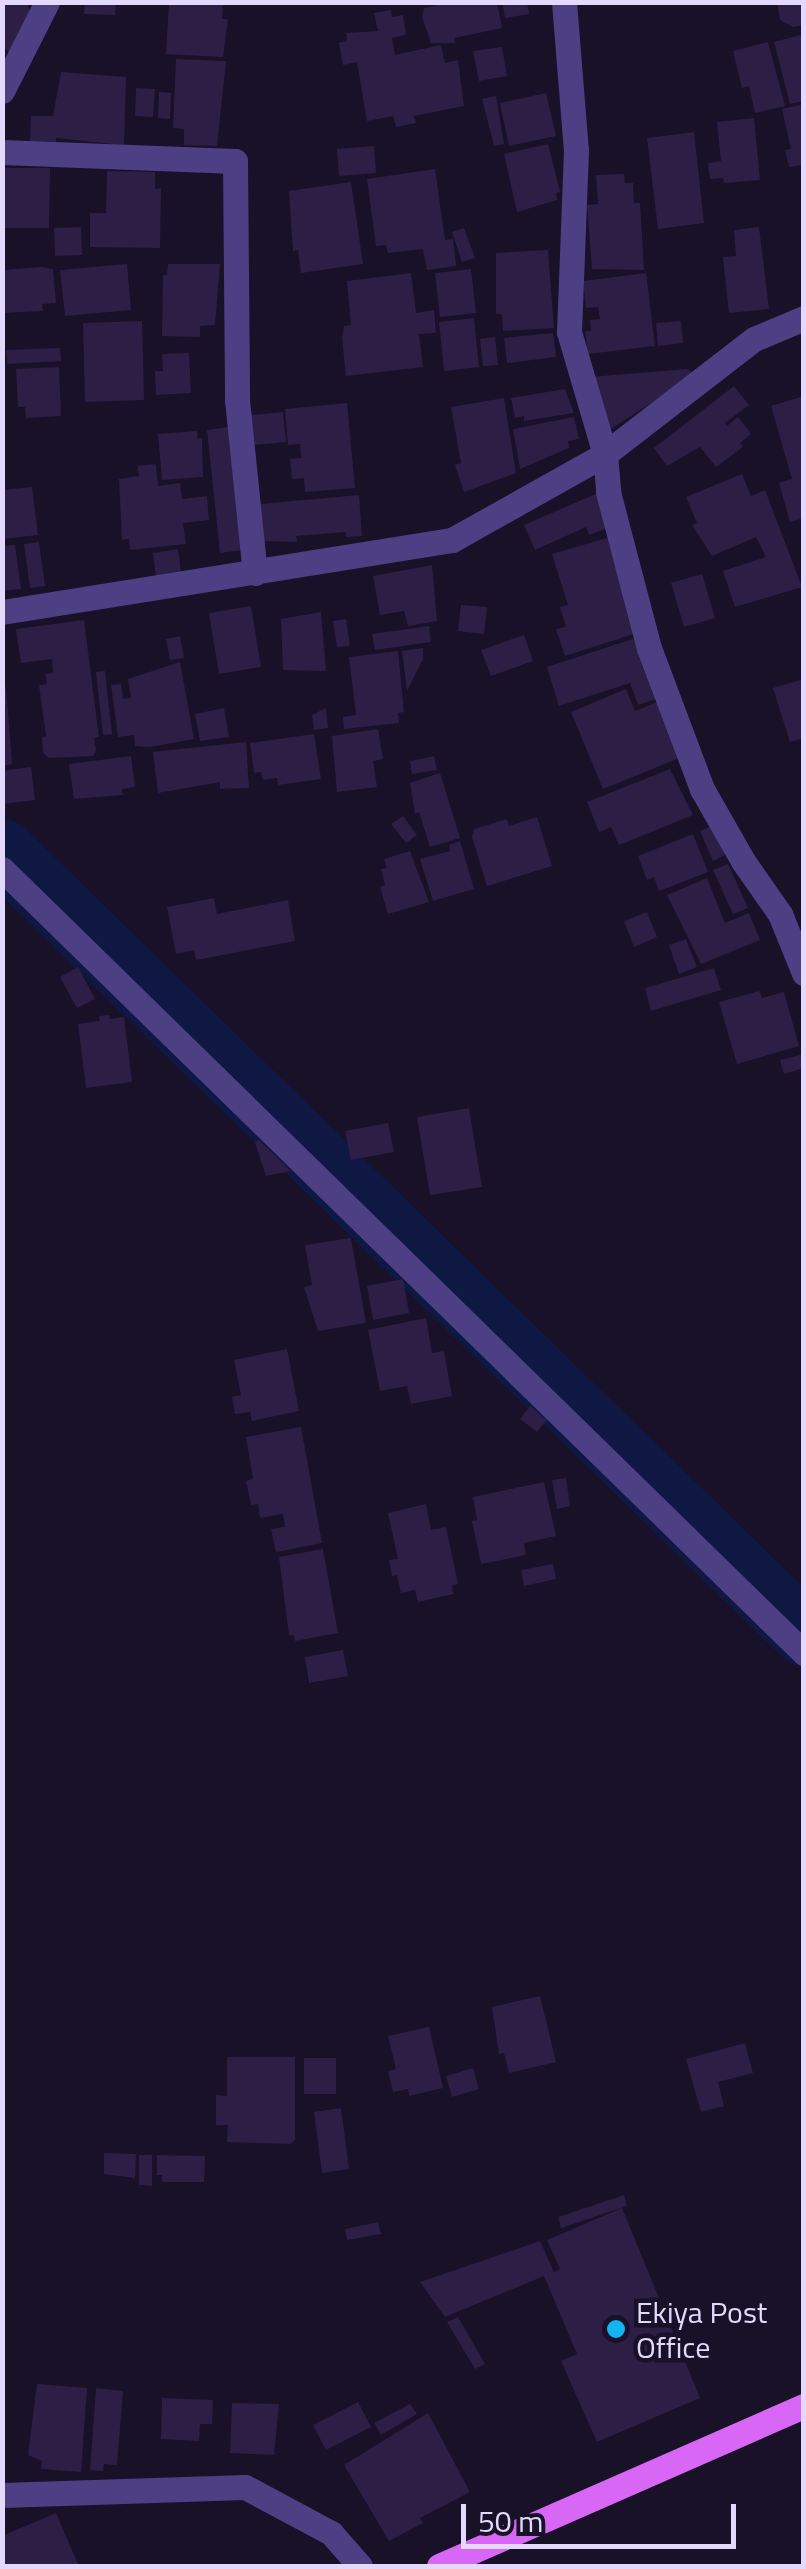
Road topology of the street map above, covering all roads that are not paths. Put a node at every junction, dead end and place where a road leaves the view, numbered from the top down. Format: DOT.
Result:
graph roads {
  1 [pos="47,2"];
  2 [pos="564,2"];
  3 [pos="2,91"];
  4 [pos="2,152"];
  5 [pos="804,318"];
  6 [pos="604,454"];
  7 [pos="255,573"];
  8 [pos="2,612"];
  9 [pos="2,870"];
  10 [pos="804,972"];
  11 [pos="804,1653"];
  12 [pos="804,2406"];
  13 [pos="2,2495"];
  14 [pos="360,2566"];
  15 [pos="439,2566"];
  1 -- 3 [label="street"];
  2 -- 6 [label="street"];
  4 -- 7 [label="street"];
  5 -- 6 [label="street"];
  6 -- 7 [label="street"];
  6 -- 10 [label="street"];
  7 -- 8 [label="street"];
  9 -- 11 [label="street"];
  12 -- 15 [label="main road"];
  13 -- 14 [label="street"];
}
